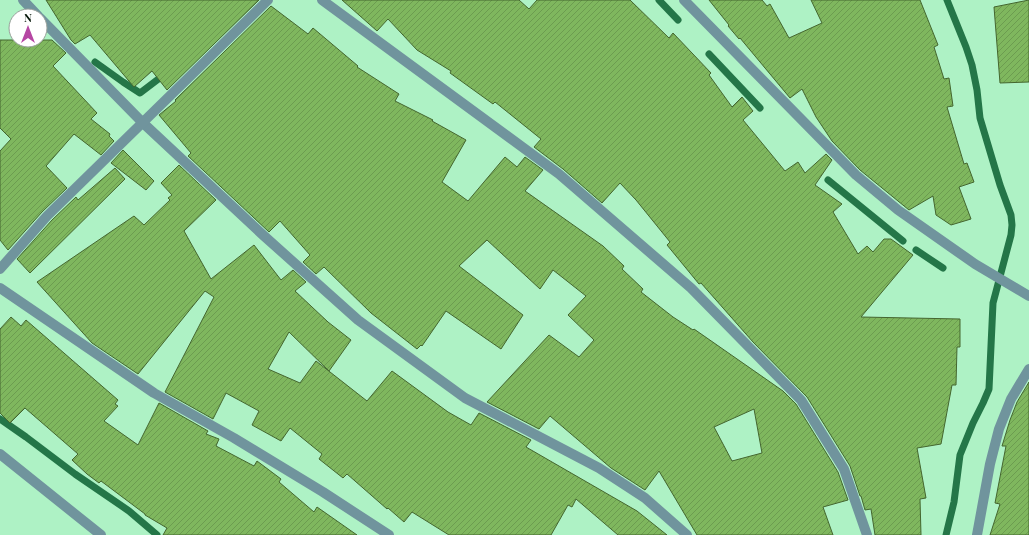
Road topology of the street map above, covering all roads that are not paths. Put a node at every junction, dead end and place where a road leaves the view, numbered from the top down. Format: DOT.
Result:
graph roads {
  1 [pos="23,0"];
  2 [pos="268,0"];
  3 [pos="322,0"];
  4 [pos="684,0"];
  5 [pos="31,8"];
  6 [pos="48,26"];
  7 [pos="142,122"];
  8 [pos="0,269"];
  9 [pos="0,288"];
  10 [pos="1029,296"];
  11 [pos="1029,369"];
  12 [pos="0,454"];
  13 [pos="102,535"];
  14 [pos="389,535"];
  15 [pos="687,535"];
  16 [pos="867,535"];
  17 [pos="977,535"];
  1 -- 5 [label="street"];
  2 -- 7 [label="street"];
  3 -- 16 [label="street"];
  4 -- 10 [label="street"];
  6 -- 7 [label="street"];
  7 -- 8 [label="street"];
  7 -- 15 [label="street"];
  9 -- 14 [label="street"];
  11 -- 17 [label="street"];
  12 -- 13 [label="street"];
}
